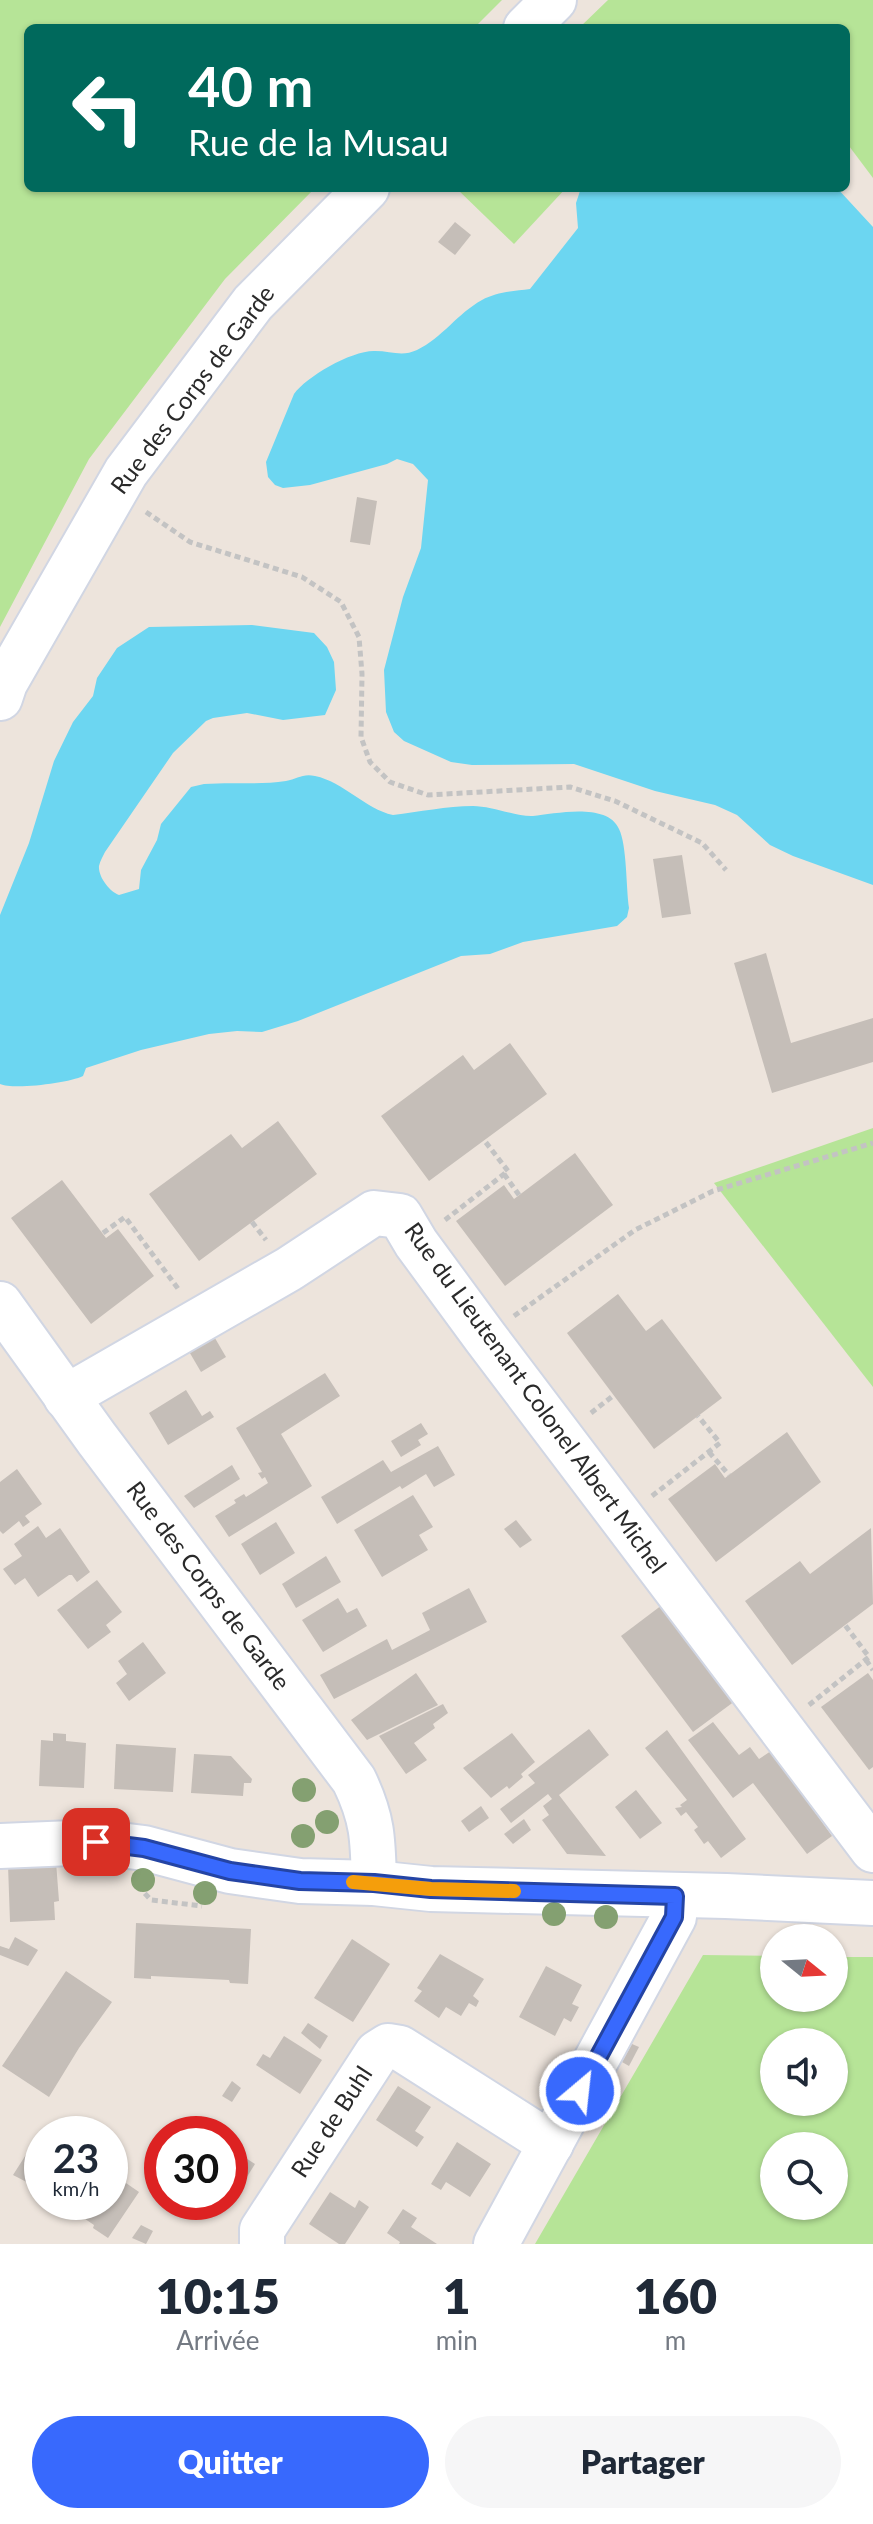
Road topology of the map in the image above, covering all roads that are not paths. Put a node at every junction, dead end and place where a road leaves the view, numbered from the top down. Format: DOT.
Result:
graph roads {
  1 [pos="554,0"];
  2 [pos="530,24"];
  3 [pos="363,192"];
  4 [pos="0,698"];
  5 [pos="0,1304"];
  6 [pos="66,1397"];
  7 [pos="0,1846"];
  8 [pos="873,1850"];
  9 [pos="374,1883"];
  10 [pos="675,1896"];
  11 [pos="873,1903"];
  12 [pos="551,2144"];
  13 [pos="262,2244"];
  14 [pos="496,2244"];
  1 -- 2 [label="street"];
  3 -- 4 [label="street, Rue des Corps de Garde"];
  5 -- 6 [label="street, Rue des Corps de Garde"];
  6 -- 8 [label="street, Rue du Lieutenant Colonel Albert Michel"];
  6 -- 9 [label="street, Rue des Corps de Garde"];
  7 -- 9 [label="street"];
  9 -- 10 [label="street"];
  10 -- 11 [label="street"];
  10 -- 12 [label="street"];
  12 -- 13 [label="street, Rue de Buhl"];
  12 -- 14 [label="street"];
}
